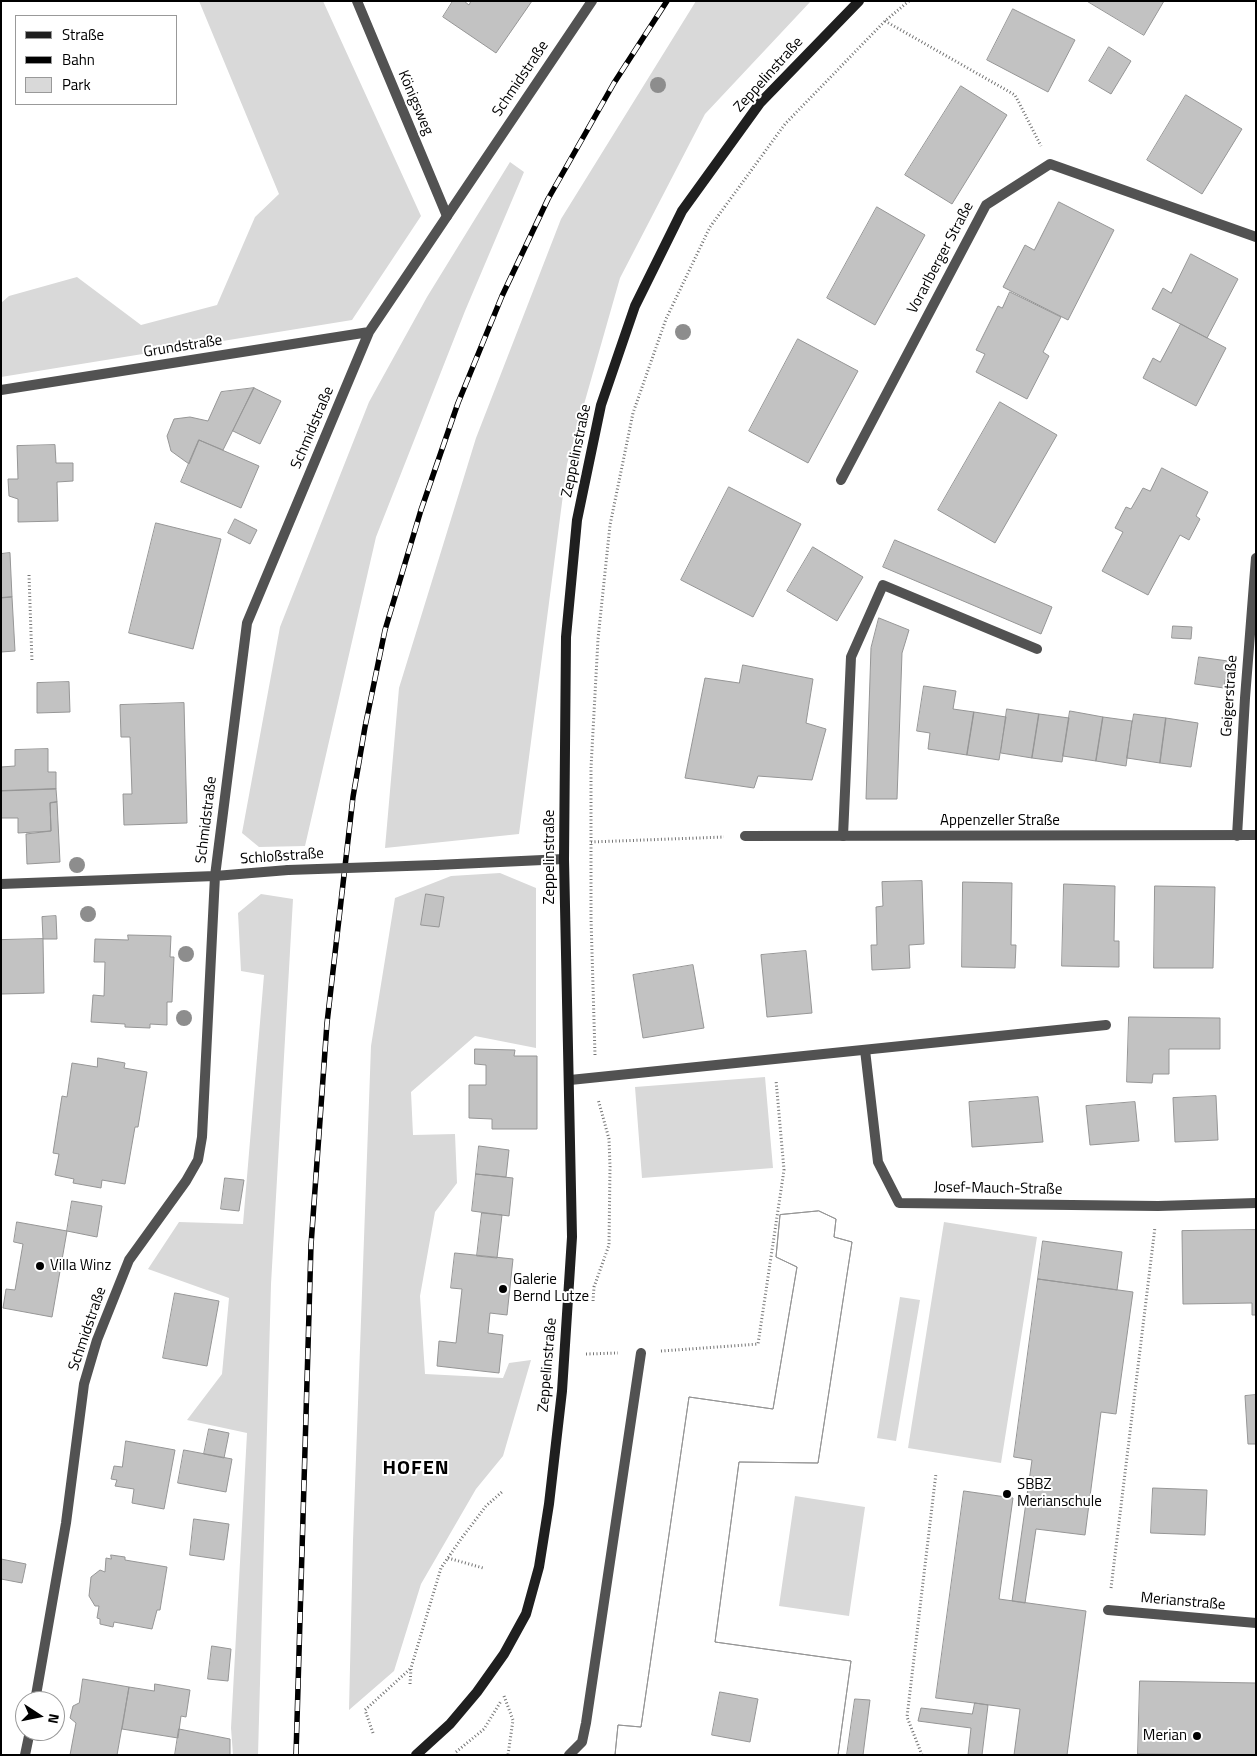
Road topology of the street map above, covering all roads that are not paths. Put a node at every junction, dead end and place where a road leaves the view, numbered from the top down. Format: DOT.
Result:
graph roads {
  1 [pos="356,1"];
  2 [pos="592,1"];
  3 [pos="859,1"];
  4 [pos="447,216"];
  5 [pos="1256,237"];
  6 [pos="369,332"];
  7 [pos="1,390"];
  8 [pos="841,480"];
  9 [pos="1256,558"];
  10 [pos="1037,649"];
  11 [pos="1256,835"];
  12 [pos="745,836"];
  13 [pos="843,836"];
  14 [pos="1237,836"];
  15 [pos="564,859"];
  16 [pos="215,876"];
  17 [pos="1,884"];
  18 [pos="1106,1025"];
  19 [pos="865,1050"];
  20 [pos="570,1080"];
  21 [pos="1256,1203"];
  22 [pos="641,1353"];
  23 [pos="1108,1610"];
  24 [pos="1256,1623"];
  25 [pos="37,1691"];
  26 [pos="28,1741"];
  27 [pos="25,1755"];
  28 [pos="416,1755"];
  29 [pos="569,1755"];
  1 -- 4 [label="street, Königsweg"];
  2 -- 4 [label="street, Schmidstraße"];
  3 -- 15 [label="main road, Zeppelinstraße"];
  4 -- 6 [label="street, Schmidstraße"];
  5 -- 8 [label="street, Vorarlberger Straße"];
  6 -- 7 [label="street, Grundstraße"];
  6 -- 16 [label="street, Schmidstraße"];
  9 -- 14 [label="street, Geigerstraße"];
  10 -- 13 [label="street"];
  11 -- 14 [label="street, Appenzeller Straße"];
  12 -- 13 [label="street, Appenzeller Straße"];
  13 -- 14 [label="street, Appenzeller Straße"];
  15 -- 16 [label="street, Schloßstraße, bridge"];
  15 -- 20 [label="main road, Zeppelinstraße"];
  16 -- 17 [label="street, Schloßstraße"];
  16 -- 25 [label="street, Schmidstraße"];
  18 -- 19 [label="street"];
  19 -- 20 [label="street"];
  19 -- 21 [label="street, Josef-Mauch-Straße"];
  20 -- 28 [label="main road, Zeppelinstraße"];
  22 -- 29 [label="street"];
  23 -- 24 [label="street, Merianstraße"];
  26 -- 27 [label="street"];
}
